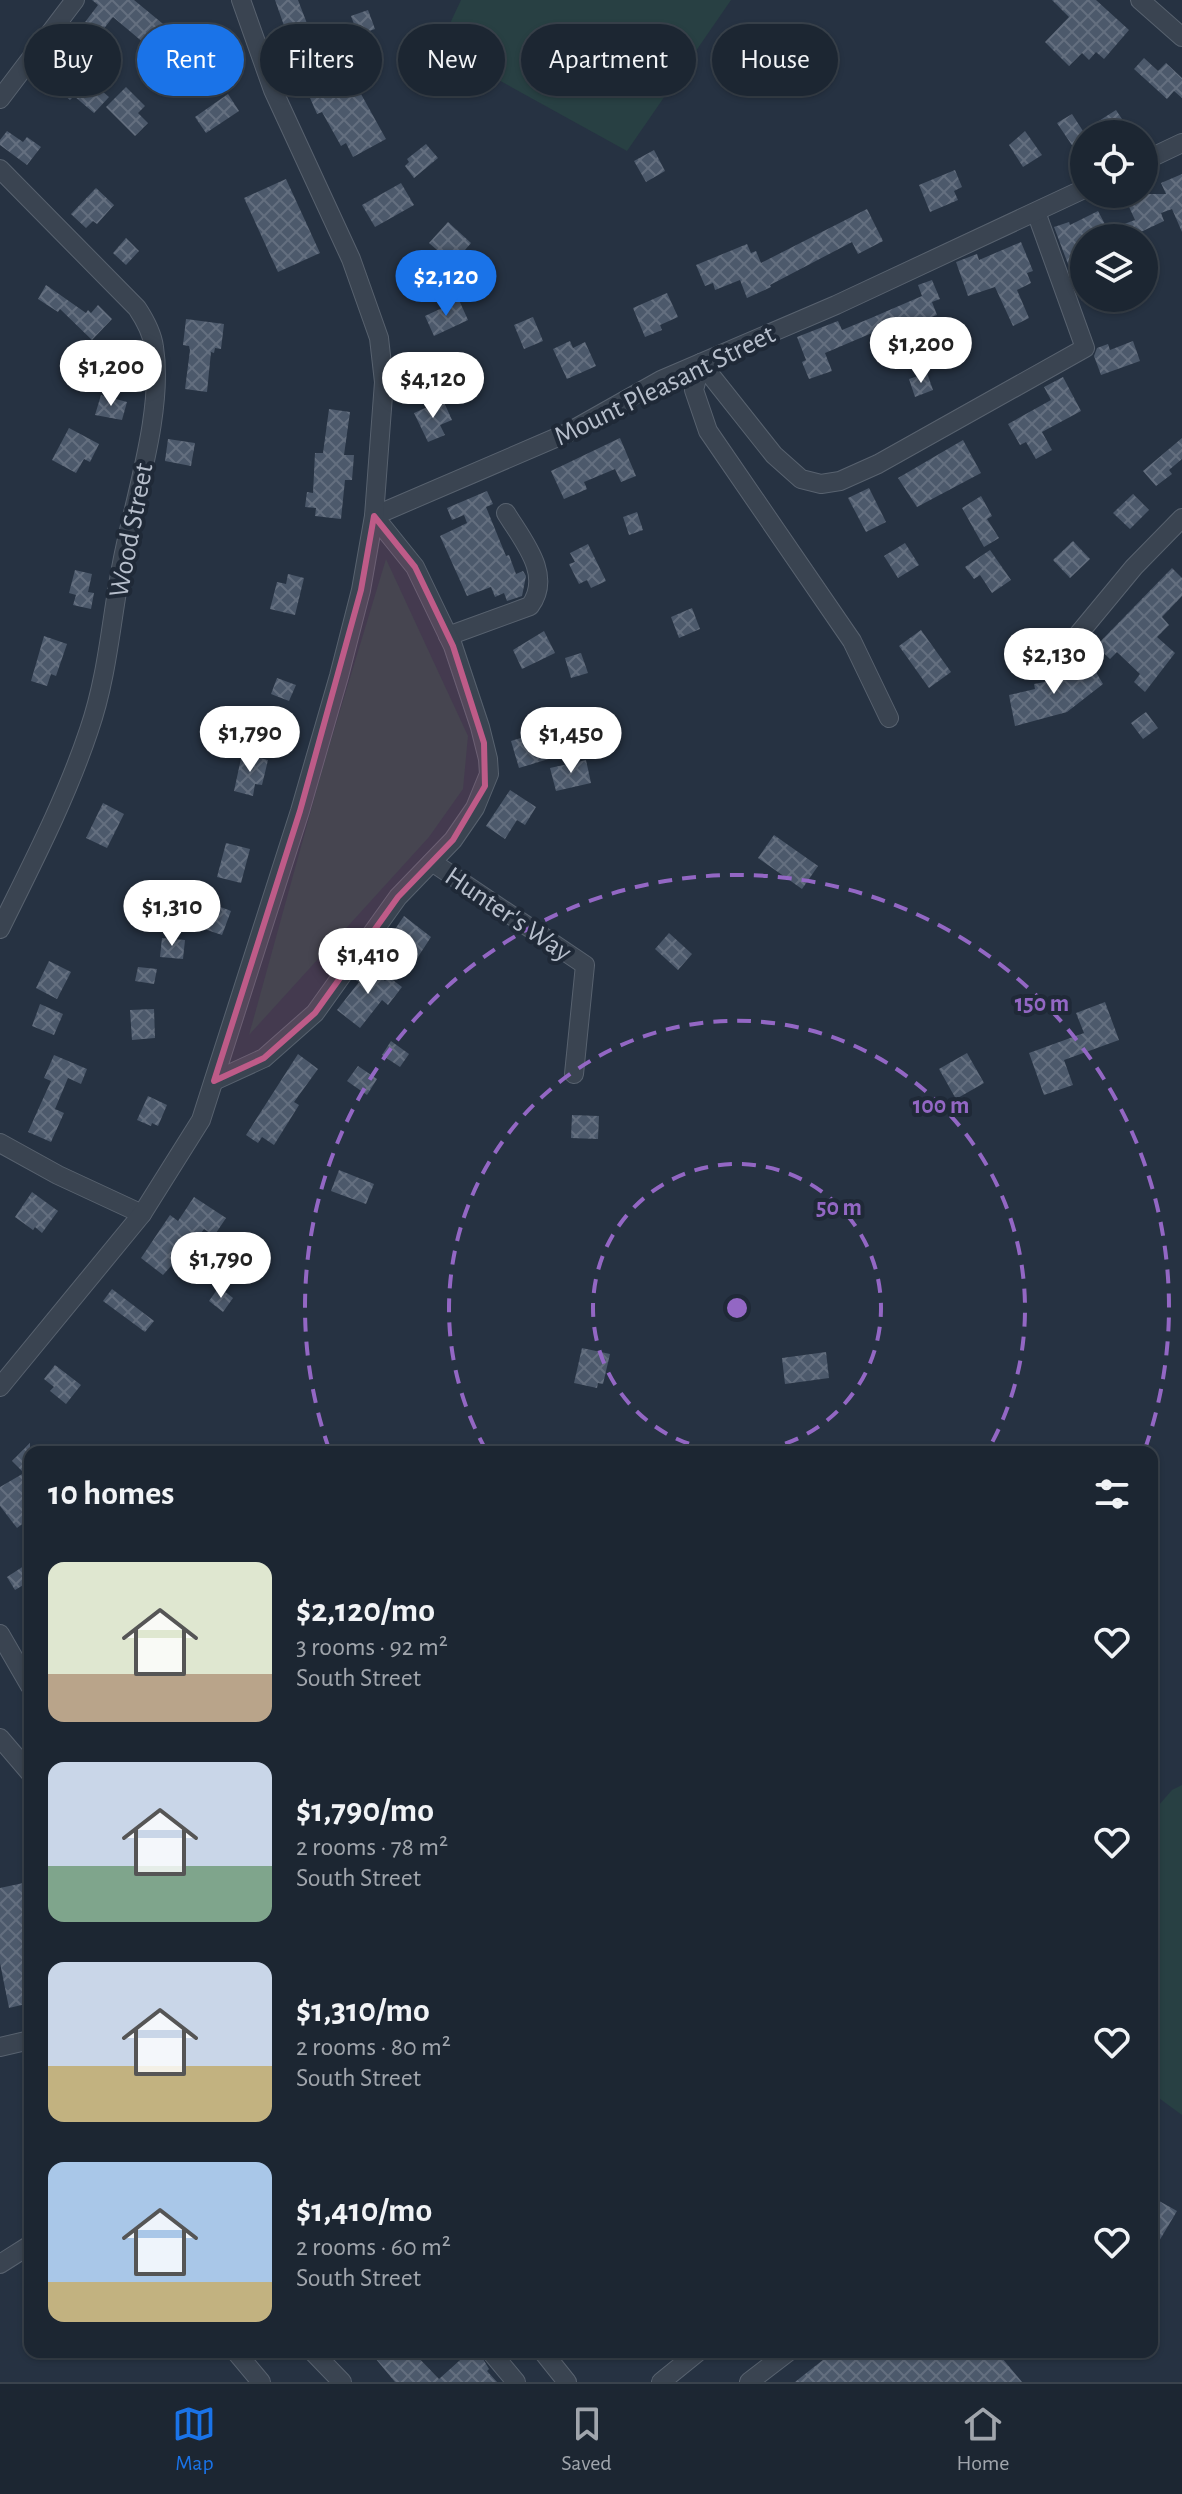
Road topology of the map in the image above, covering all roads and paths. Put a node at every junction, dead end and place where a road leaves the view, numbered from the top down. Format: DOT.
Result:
graph roads {
  1 [pos="75,0"];
  2 [pos="241,0"];
  3 [pos="1140,0"];
  4 [pos="1182,37"];
  5 [pos="0,99"];
  6 [pos="1182,143"];
  7 [pos="1158,154"];
  8 [pos="0,169"];
  9 [pos="1070,196"];
  10 [pos="1036,212"];
  11 [pos="701,363"];
  12 [pos="506,513"];
  13 [pos="374,516"];
  14 [pos="1182,518"];
  15 [pos="448,636"];
  16 [pos="1062,654"];
  17 [pos="889,718"];
  18 [pos="432,862"];
  19 [pos="0,929"];
  20 [pos="574,1074"];
  21 [pos="214,1081"];
  22 [pos="0,1143"];
  23 [pos="142,1214"];
  24 [pos="1,1384"];
  25 [pos="0,1634"];
  26 [pos="24,1676"];
  27 [pos="0,1738"];
  28 [pos="24,1766"];
  29 [pos="24,2041"];
  30 [pos="0,2047"];
  31 [pos="24,2249"];
  32 [pos="0,2264"];
  33 [pos="241,2358"];
  34 [pos="319,2358"];
  35 [pos="496,2358"];
  36 [pos="548,2358"];
  37 [pos="691,2358"];
  38 [pos="780,2358"];
  39 [pos="261,2382"];
  40 [pos="342,2382"];
  41 [pos="516,2382"];
  42 [pos="567,2382"];
  43 [pos="661,2382"];
  44 [pos="749,2382"];
  1 -- 5 [label="street"];
  2 -- 13 [label="street"];
  3 -- 4 [label="street"];
  6 -- 7 [label="street"];
  8 -- 19 [label="street, Wood Street"];
  9 -- 10 [label="street, Mount Pleasant Street"];
  10 -- 11 [label="street, Mount Pleasant Street"];
  10 -- 11 [label="street"];
  11 -- 13 [label="street, Mount Pleasant Street"];
  11 -- 17 [label="street"];
  12 -- 15 [label="street"];
  13 -- 15 [label="street"];
  13 -- 21 [label="street"];
  14 -- 16 [label="street"];
  15 -- 18 [label="street"];
  18 -- 20 [label="street, Hunter's Way"];
  18 -- 21 [label="street"];
  21 -- 23 [label="street"];
  22 -- 23 [label="street"];
  23 -- 24 [label="street"];
  25 -- 26 [label="street"];
  27 -- 28 [label="street"];
  29 -- 30 [label="street"];
  31 -- 32 [label="street"];
  33 -- 39 [label="street"];
  34 -- 40 [label="street"];
  35 -- 41 [label="street"];
  36 -- 42 [label="street"];
  37 -- 43 [label="street"];
  38 -- 44 [label="street"];
}
